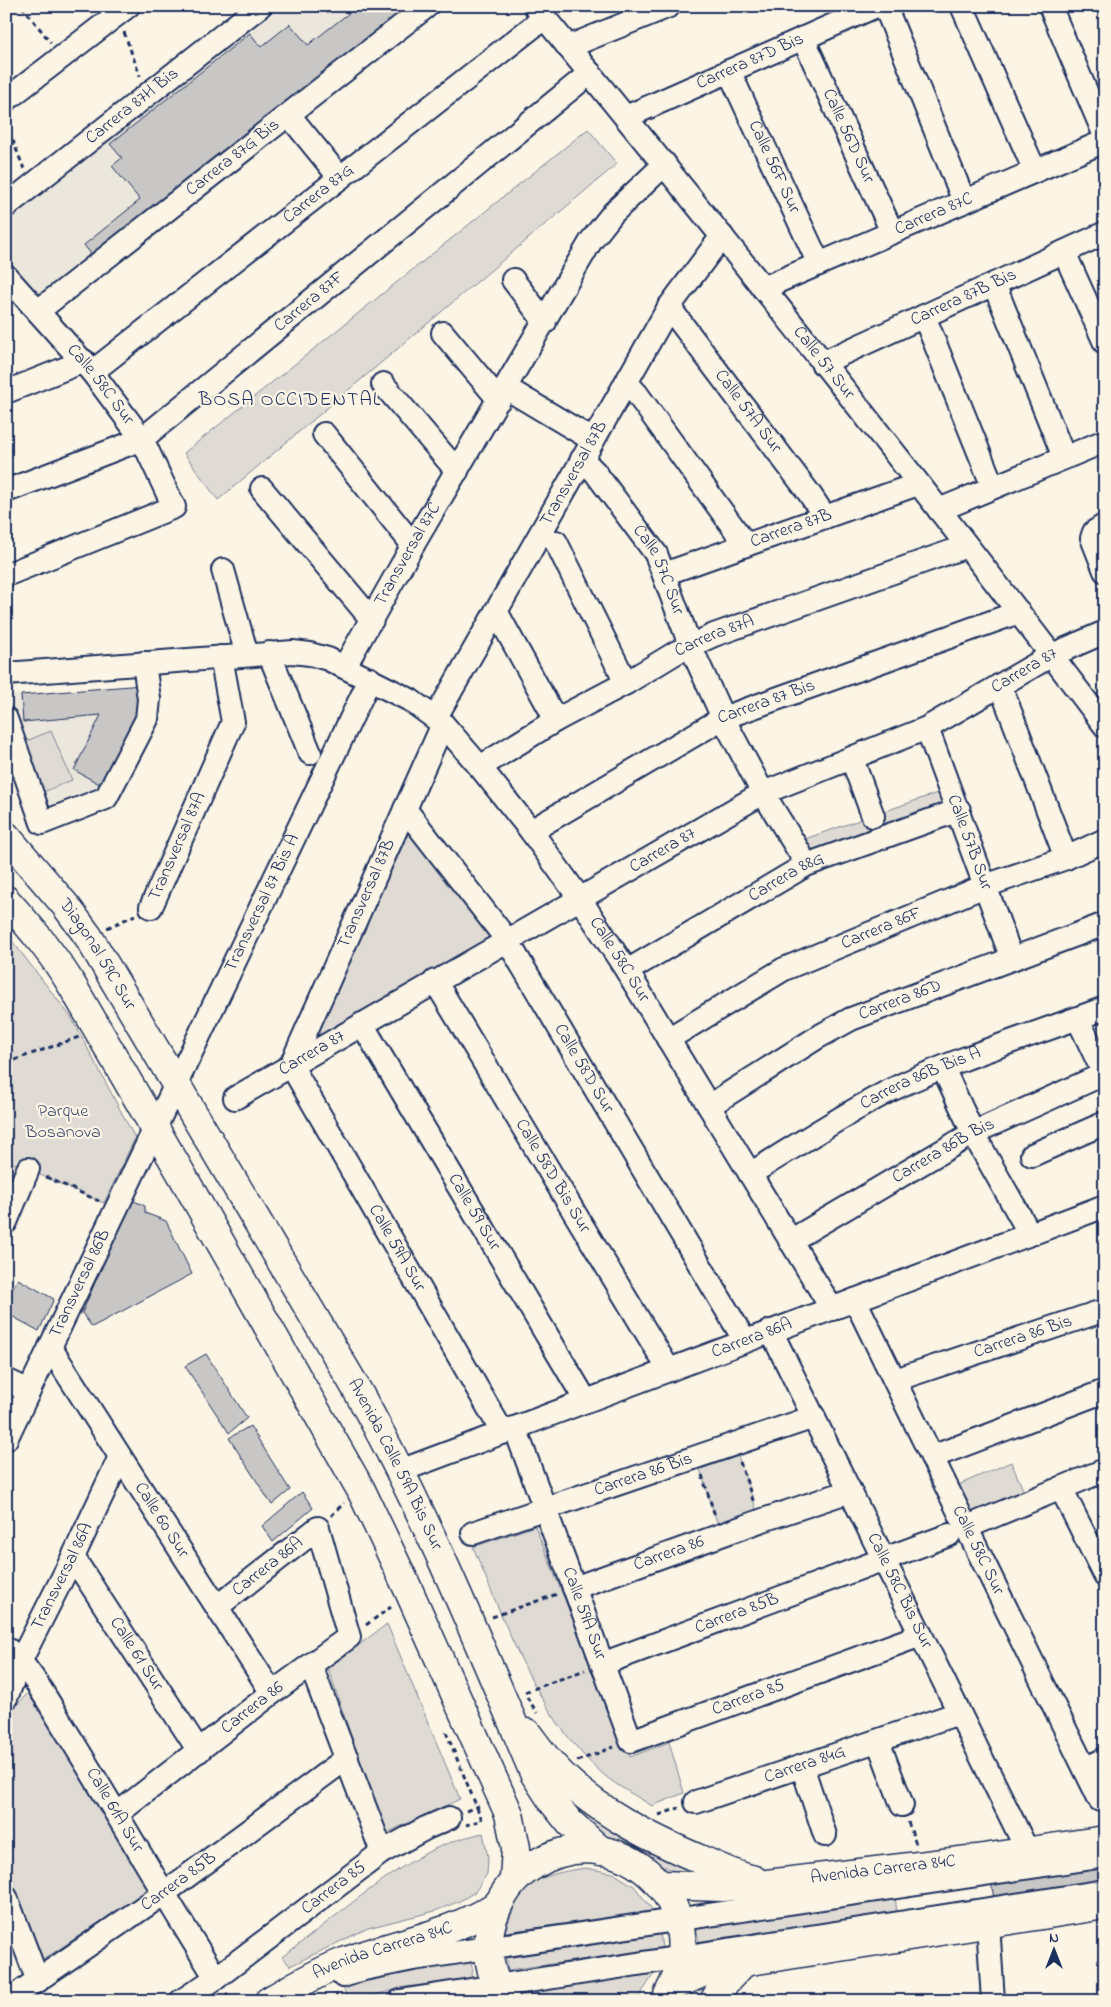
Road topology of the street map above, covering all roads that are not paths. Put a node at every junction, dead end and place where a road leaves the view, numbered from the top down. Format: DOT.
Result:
graph roads {
  1 [pos="260,6"];
  2 [pos="427,6"];
  3 [pos="670,6"];
  4 [pos="876,6"];
  5 [pos="885,6"];
  6 [pos="962,6"];
  7 [pos="1050,6"];
  8 [pos="123,10"];
  9 [pos="540,12"];
  10 [pos="803,38"];
  11 [pos="568,47"];
  12 [pos="729,71"];
  13 [pos="590,73"];
  14 [pos="6,100"];
  15 [pos="289,115"];
  16 [pos="626,117"];
  17 [pos="1105,136"];
  18 [pos="1105,140"];
  19 [pos="665,164"];
  20 [pos="1035,171"];
  21 [pos="340,178"];
  22 [pos="964,201"];
  23 [pos="6,206"];
  24 [pos="892,232"];
  25 [pos="1105,233"];
  26 [pos="722,236"];
  27 [pos="1064,252"];
  28 [pos="819,264"];
  29 [pos="6,276"];
  30 [pos="513,280"];
  31 [pos="994,284"];
  32 [pos="763,288"];
  33 [pos="14,295"];
  34 [pos="669,307"];
  35 [pos="38,311"];
  36 [pos="924,316"];
  37 [pos="545,322"];
  38 [pos="443,334"];
  39 [pos="1105,343"];
  40 [pos="822,363"];
  41 [pos="88,366"];
  42 [pos="626,382"];
  43 [pos="383,384"];
  44 [pos="6,392"];
  45 [pos="503,394"];
  46 [pos="324,434"];
  47 [pos="142,439"];
  48 [pos="1105,441"];
  49 [pos="587,450"];
  50 [pos="1064,457"];
  51 [pos="457,471"];
  52 [pos="918,484"];
  53 [pos="993,487"];
  54 [pos="262,489"];
  55 [pos="6,492"];
  56 [pos="939,510"];
  57 [pos="825,517"];
  58 [pos="1098,532"];
  59 [pos="556,542"];
  60 [pos="413,545"];
  61 [pos="746,545"];
  62 [pos="967,546"];
  63 [pos="223,570"];
  64 [pos="1105,571"];
  65 [pos="664,574"];
  66 [pos="6,575"];
  67 [pos="496,611"];
  68 [pos="1019,612"];
  69 [pos="372,620"];
  70 [pos="1105,632"];
  71 [pos="690,646"];
  72 [pos="269,653"];
  73 [pos="247,655"];
  74 [pos="1052,655"];
  75 [pos="221,657"];
  76 [pos="144,663"];
  77 [pos="345,666"];
  78 [pos="6,674"];
  79 [pos="370,679"];
  80 [pos="626,683"];
  81 [pos="1000,685"];
  82 [pos="6,718"];
  83 [pos="723,718"];
  84 [pos="439,720"];
  85 [pos="556,720"];
  86 [pos="1105,726"];
  87 [pos="927,728"];
  88 [pos="310,753"];
  89 [pos="852,758"];
  90 [pos="480,767"];
  91 [pos="763,793"];
  92 [pos="405,810"];
  93 [pos="958,810"];
  94 [pos="873,816"];
  95 [pos="531,831"];
  96 [pos="6,836"];
  97 [pos="1105,840"];
  98 [pos="800,854"];
  99 [pos="1066,858"];
  100 [pos="985,886"];
  101 [pos="580,899"];
  102 [pos="6,900"];
  103 [pos="151,907"];
  104 [pos="1105,924"];
  105 [pos="507,940"];
  106 [pos="1012,959"];
  107 [pos="627,971"];
  108 [pos="435,981"];
  109 [pos="1105,1008"];
  110 [pos="1078,1019"];
  111 [pos="362,1024"];
  112 [pos="668,1039"];
  113 [pos="291,1065"];
  114 [pos="943,1068"];
  115 [pos="1104,1075"];
  116 [pos="175,1083"];
  117 [pos="235,1098"];
  118 [pos="709,1106"];
  119 [pos="1105,1123"];
  120 [pos="155,1128"];
  121 [pos="973,1134"];
  122 [pos="1032,1155"];
  123 [pos="28,1169"];
  124 [pos="750,1174"];
  125 [pos="1105,1206"];
  126 [pos="6,1222"];
  127 [pos="1030,1234"];
  128 [pos="790,1241"];
  129 [pos="855,1300"];
  130 [pos="832,1309"];
  131 [pos="1096,1313"];
  132 [pos="772,1331"];
  133 [pos="745,1341"];
  134 [pos="50,1347"];
  135 [pos="669,1370"];
  136 [pos="6,1380"];
  137 [pos="894,1380"];
  138 [pos="29,1391"];
  139 [pos="1105,1391"];
  140 [pos="586,1401"];
  141 [pos="814,1418"];
  142 [pos="508,1430"];
  143 [pos="6,1439"];
  144 [pos="120,1456"];
  145 [pos="932,1456"];
  146 [pos="1105,1470"];
  147 [pos="400,1471"];
  148 [pos="1062,1488"];
  149 [pos="850,1491"];
  150 [pos="544,1509"];
  151 [pos="958,1531"];
  152 [pos="473,1532"];
  153 [pos="73,1557"];
  154 [pos="884,1559"];
  155 [pos="1105,1576"];
  156 [pos="574,1588"];
  157 [pos="218,1606"];
  158 [pos="921,1634"];
  159 [pos="349,1637"];
  160 [pos="13,1655"];
  161 [pos="602,1664"];
  162 [pos="311,1666"];
  163 [pos="516,1692"];
  164 [pos="272,1693"];
  165 [pos="6,1698"];
  166 [pos="959,1713"];
  167 [pos="631,1741"];
  168 [pos="878,1741"];
  169 [pos="199,1751"];
  170 [pos="347,1758"];
  171 [pos="1105,1759"];
  172 [pos="802,1766"];
  173 [pos="1085,1769"];
  174 [pos="1100,1800"];
  175 [pos="696,1802"];
  176 [pos="902,1805"];
  177 [pos="117,1814"];
  178 [pos="449,1818"];
  179 [pos="825,1835"];
  180 [pos="1105,1840"];
  181 [pos="601,1851"];
  182 [pos="382,1852"];
  183 [pos="1028,1852"];
  184 [pos="1105,1856"];
  185 [pos="514,1880"];
  186 [pos="767,1884"];
  187 [pos="660,1885"];
  188 [pos="1105,1891"];
  189 [pos="163,1894"];
  190 [pos="6,1897"];
  191 [pos="497,1905"];
  192 [pos="1105,1905"];
  193 [pos="678,1919"];
  194 [pos="988,1923"];
  195 [pos="488,1947"];
  196 [pos="681,1956"];
  197 [pos="744,1962"];
  198 [pos="216,1978"];
  199 [pos="38,1981"];
  200 [pos="501,1993"];
  201 [pos="667,1997"];
  202 [pos="7,2001"];
  203 [pos="181,2001"];
  204 [pos="269,2001"];
  205 [pos="293,2001"];
  206 [pos="400,2001"];
  207 [pos="714,2001"];
  208 [pos="993,2001"];
  1 -- 23 [label="street, Carrera 87H Bis"];
  2 -- 15 [label="street, Carrera 87G Bis"];
  3 -- 11 [label="street"];
  4 -- 10 [label="street, Carrera 87D Bis"];
  5 -- 22 [label="street"];
  6 -- 20 [label="street"];
  7 -- 17 [label="street"];
  8 -- 14 [label="street"];
  9 -- 11 [label="street, Calle 57 Sur"];
  9 -- 21 [label="street, Carrera 87G"];
  10 -- 12 [label="street, Carrera 87D Bis"];
  10 -- 24 [label="street, Calle 56D Sur"];
  11 -- 13 [label="street, Calle 57 Sur"];
  12 -- 16 [label="street, Carrera 87D Bis"];
  12 -- 28 [label="street, Calle 56F Sur"];
  13 -- 16 [label="street, Calle 57 Sur"];
  13 -- 47 [label="street, Carrera 87F"];
  15 -- 21 [label="street"];
  15 -- 35 [label="street, Carrera 87G Bis"];
  16 -- 19 [label="street, Calle 57 Sur"];
  18 -- 20 [label="street, Carrera 87C"];
  19 -- 26 [label="street, Calle 57 Sur"];
  19 -- 37 [label="street, Transversal 87C"];
  20 -- 22 [label="street, Carrera 87C"];
  21 -- 41 [label="street, Carrera 87G"];
  22 -- 24 [label="street, Carrera 87C"];
  24 -- 28 [label="street, Carrera 87C"];
  25 -- 27 [label="street, Carrera 87B Bis"];
  26 -- 32 [label="street, Calle 57 Sur"];
  26 -- 34 [label="street, Transversal 87B"];
  27 -- 31 [label="street, Carrera 87B Bis"];
  27 -- 39 [label="street"];
  28 -- 32 [label="street, Carrera 87C"];
  29 -- 33 [label="street, Calle 58C Sur"];
  30 -- 37 [label="street"];
  31 -- 36 [label="street, Carrera 87B Bis"];
  31 -- 50 [label="street"];
  32 -- 40 [label="street, Calle 57 Sur"];
  33 -- 35 [label="street, Calle 58C Sur"];
  34 -- 42 [label="street, Transversal 87B"];
  34 -- 57 [label="street, Calle 57A Sur"];
  35 -- 41 [label="street, Calle 58C Sur"];
  36 -- 40 [label="street, Carrera 87B Bis"];
  36 -- 53 [label="street"];
  37 -- 45 [label="street, Transversal 87C"];
  38 -- 45 [label="street, Calle 57C Sur"];
  40 -- 52 [label="street, Calle 57 Sur"];
  41 -- 44 [label="street, Carrera 87G"];
  41 -- 47 [label="street, Calle 58C Sur"];
  42 -- 49 [label="street, Transversal 87B"];
  42 -- 61 [label="street"];
  43 -- 51 [label="street"];
  45 -- 49 [label="street, Calle 57C Sur"];
  45 -- 51 [label="street, Transversal 87C"];
  46 -- 60 [label="street"];
  47 -- 55 [label="street, Carrera 87F"];
  47 -- 66 [label="street, Calle 58C Sur"];
  48 -- 50 [label="street"];
  49 -- 65 [label="street, Calle 57C Sur"];
  49 -- 67 [label="street, Transversal 87B"];
  50 -- 53 [label="street"];
  51 -- 60 [label="street, Transversal 87C"];
  52 -- 56 [label="street, Calle 57 Sur"];
  52 -- 57 [label="street, Carrera 87B"];
  53 -- 56 [label="street"];
  54 -- 69 [label="street"];
  56 -- 62 [label="street, Calle 57 Sur"];
  57 -- 61 [label="street, Carrera 87B"];
  58 -- 64 [label="street"];
  59 -- 80 [label="street"];
  60 -- 69 [label="street, Transversal 87C"];
  61 -- 65 [label="street, Carrera 87B"];
  62 -- 68 [label="street, Calle 57 Sur"];
  62 -- 71 [label="street, Carrera 87A"];
  63 -- 73 [label="street"];
  65 -- 71 [label="street, Calle 57C Sur"];
  67 -- 84 [label="street, Transversal 87B"];
  67 -- 85 [label="street"];
  68 -- 74 [label="street, Calle 57 Sur"];
  68 -- 83 [label="street, Carrera 87 Bis"];
  69 -- 77 [label="street, Transversal 87C"];
  70 -- 74 [label="street, Carrera 87"];
  71 -- 80 [label="street, Carrera 87A"];
  71 -- 83 [label="street, Calle 57C Sur"];
  72 -- 73 [label="street"];
  72 -- 77 [label="street"];
  72 -- 88 [label="street"];
  73 -- 75 [label="street"];
  74 -- 81 [label="street, Carrera 87"];
  74 -- 86 [label="street, Calle 57 Sur"];
  75 -- 76 [label="street"];
  75 -- 103 [label="street, Transversal 87A"];
  76 -- 78 [label="street"];
  76 -- 82 [label="street"];
  77 -- 79 [label="street, Calle 58C Sur"];
  79 -- 84 [label="street, Calle 58C Sur"];
  79 -- 116 [label="street, Transversal 87 Bis A"];
  80 -- 85 [label="street, Carrera 87A"];
  81 -- 87 [label="street, Carrera 87"];
  81 -- 99 [label="street"];
  83 -- 91 [label="street, Calle 57C Sur"];
  83 -- 95 [label="street, Carrera 87 Bis"];
  84 -- 90 [label="street, Calle 58C Sur"];
  84 -- 92 [label="street, Transversal 87B"];
  85 -- 90 [label="street, Carrera 87A"];
  87 -- 89 [label="street, Carrera 87"];
  87 -- 93 [label="street, Calle 57B Sur"];
  89 -- 91 [label="street, Carrera 87"];
  89 -- 94 [label="street"];
  90 -- 95 [label="street, Calle 58C Sur"];
  91 -- 98 [label="street, Calle 57C Sur"];
  91 -- 101 [label="street, Carrera 87"];
  92 -- 105 [label="street, Calle 58D Sur"];
  92 -- 113 [label="street, Transversal 87B"];
  93 -- 100 [label="street, Calle 57B Sur"];
  93 -- 107 [label="street, Carrera 88G"];
  95 -- 101 [label="street, Calle 58C Sur"];
  96 -- 116 [label="main road, Diagonal 59C Sur"];
  97 -- 99 [label="street, Carrera 86F"];
  99 -- 100 [label="street, Carrera 86F"];
  100 -- 106 [label="street, Calle 57B Sur"];
  100 -- 112 [label="street, Carrera 86F"];
  101 -- 105 [label="street, Carrera 87"];
  101 -- 107 [label="street, Calle 58C Sur"];
  102 -- 120 [label="main road, Diagonal 59C Sur"];
  104 -- 106 [label="street, Carrera 86D"];
  105 -- 108 [label="street, Carrera 87"];
  105 -- 133 [label="street, Calle 58D Sur"];
  106 -- 118 [label="street, Carrera 86D"];
  107 -- 112 [label="street, Calle 58C Sur"];
  108 -- 111 [label="street, Carrera 87"];
  108 -- 135 [label="street, Calle 58D Bis Sur"];
  109 -- 110 [label="street, Carrera 86B Bis A"];
  110 -- 114 [label="street, Carrera 86B Bis A"];
  110 -- 115 [label="street"];
  111 -- 113 [label="street, Carrera 87"];
  111 -- 140 [label="street, Calle 59 Sur"];
  112 -- 118 [label="street, Calle 58C Sur"];
  113 -- 117 [label="street, Carrera 87"];
  113 -- 142 [label="street, Calle 59A Sur"];
  114 -- 121 [label="street"];
  114 -- 124 [label="street, Carrera 86B Bis A"];
  115 -- 121 [label="street, Carrera 86B Bis"];
  116 -- 120 [label="street, Transversal 87 Bis A"];
  116 -- 147 [label="main road, Avenida Calle 59A Bis Sur"];
  118 -- 124 [label="street, Calle 58C Sur"];
  119 -- 122 [label="street"];
  120 -- 134 [label="street, Transversal 86B"];
  120 -- 185 [label="main road"];
  121 -- 127 [label="street"];
  121 -- 128 [label="street, Carrera 86B Bis"];
  123 -- 126 [label="street"];
  124 -- 128 [label="street, Calle 58C Sur"];
  125 -- 127 [label="street, Carrera 86A"];
  127 -- 129 [label="street, Carrera 86A"];
  128 -- 130 [label="street, Calle 58C Sur"];
  129 -- 130 [label="street, Carrera 86A"];
  129 -- 137 [label="street, Calle 58C Sur"];
  130 -- 132 [label="street, Carrera 86A"];
  131 -- 137 [label="street, Carrera 86 Bis"];
  132 -- 133 [label="street, Carrera 86A"];
  132 -- 141 [label="street, Calle 58C Bis Sur"];
  133 -- 135 [label="street, Carrera 86A"];
  134 -- 138 [label="street, Transversal 86B"];
  134 -- 144 [label="street, Calle 60 Sur"];
  135 -- 140 [label="street, Carrera 86A"];
  136 -- 138 [label="street"];
  137 -- 145 [label="street, Calle 58C Sur"];
  138 -- 143 [label="street, Transversal 86B"];
  139 -- 145 [label="street"];
  140 -- 142 [label="street, Carrera 86A"];
  141 -- 149 [label="street, Calle 58C Bis Sur"];
  141 -- 150 [label="street, Carrera 86 Bis"];
  142 -- 147 [label="street, Carrera 86A"];
  142 -- 150 [label="street, Calle 59A Sur"];
  144 -- 153 [label="street, Transversal 86A"];
  144 -- 157 [label="street, Calle 60 Sur"];
  145 -- 151 [label="street, Calle 58C Sur"];
  146 -- 148 [label="street, Carrera 85B"];
  147 -- 163 [label="main road, Avenida Calle 59A Bis Sur"];
  148 -- 151 [label="street, Carrera 85B"];
  148 -- 155 [label="street"];
  149 -- 154 [label="street, Calle 58C Bis Sur"];
  149 -- 156 [label="street, Carrera 86"];
  150 -- 152 [label="street, Carrera 86 Bis"];
  150 -- 156 [label="street, Calle 59A Sur"];
  151 -- 154 [label="street, Carrera 85B"];
  151 -- 173 [label="street, Calle 58C Sur"];
  153 -- 160 [label="street, Transversal 86A"];
  153 -- 169 [label="street, Calle 61 Sur"];
  154 -- 158 [label="street, Calle 58C Bis Sur"];
  154 -- 161 [label="street, Carrera 85B"];
  156 -- 161 [label="street, Calle 59A Sur"];
  157 -- 159 [label="street, Carrera 86A"];
  157 -- 164 [label="street, Calle 60 Sur"];
  158 -- 166 [label="street, Calle 58C Bis Sur"];
  158 -- 167 [label="street, Carrera 85"];
  159 -- 162 [label="street, Carrera 86"];
  160 -- 165 [label="street, Transversal 86A"];
  160 -- 177 [label="street, Calle 61A Sur"];
  161 -- 167 [label="street, Calle 59A Sur"];
  162 -- 164 [label="street, Carrera 86"];
  162 -- 170 [label="street"];
  163 -- 181 [label="main road, Avenida Calle 59A Bis Sur"];
  163 -- 186 [label="main road"];
  164 -- 169 [label="street, Carrera 86"];
  166 -- 168 [label="street, Carrera 84G"];
  166 -- 183 [label="street, Calle 58C Bis Sur"];
  168 -- 172 [label="street, Carrera 84G"];
  168 -- 176 [label="street"];
  169 -- 177 [label="street, Carrera 86"];
  170 -- 182 [label="street"];
  170 -- 189 [label="street, Carrera 85B"];
  171 -- 173 [label="street"];
  172 -- 175 [label="street, Carrera 84G"];
  172 -- 179 [label="street"];
  173 -- 174 [label="street, Calle 58C Sur"];
  177 -- 189 [label="street, Calle 61A Sur"];
  178 -- 182 [label="street, Carrera 85"];
  180 -- 183 [label="main road, Avenida Carrera 84C"];
  181 -- 185 [label="main road"];
  181 -- 187 [label="main road"];
  182 -- 198 [label="street, Carrera 85"];
  183 -- 186 [label="main road, Avenida Carrera 84C"];
  184 -- 193 [label="street"];
  185 -- 191 [label="main road"];
  186 -- 187 [label="main road, Avenida Carrera 84C"];
  187 -- 193 [label="main road"];
  188 -- 196 [label="street"];
  189 -- 198 [label="street, Calle 61A Sur"];
  189 -- 199 [label="street, Carrera 85B"];
  190 -- 199 [label="street"];
  191 -- 195 [label="main road"];
  191 -- 204 [label="main road, Avenida Carrera 84C"];
  192 -- 194 [label="main road"];
  193 -- 195 [label="street"];
  193 -- 196 [label="main road"];
  194 -- 197 [label="main road"];
  194 -- 208 [label="street"];
  195 -- 200 [label="main road"];
  195 -- 205 [label="street"];
  196 -- 200 [label="street"];
  196 -- 201 [label="main road"];
  197 -- 201 [label="main road"];
  197 -- 207 [label="main road"];
  198 -- 203 [label="street, Carrera 85"];
  199 -- 202 [label="street, Carrera 85B"];
  200 -- 206 [label="street"];
}
